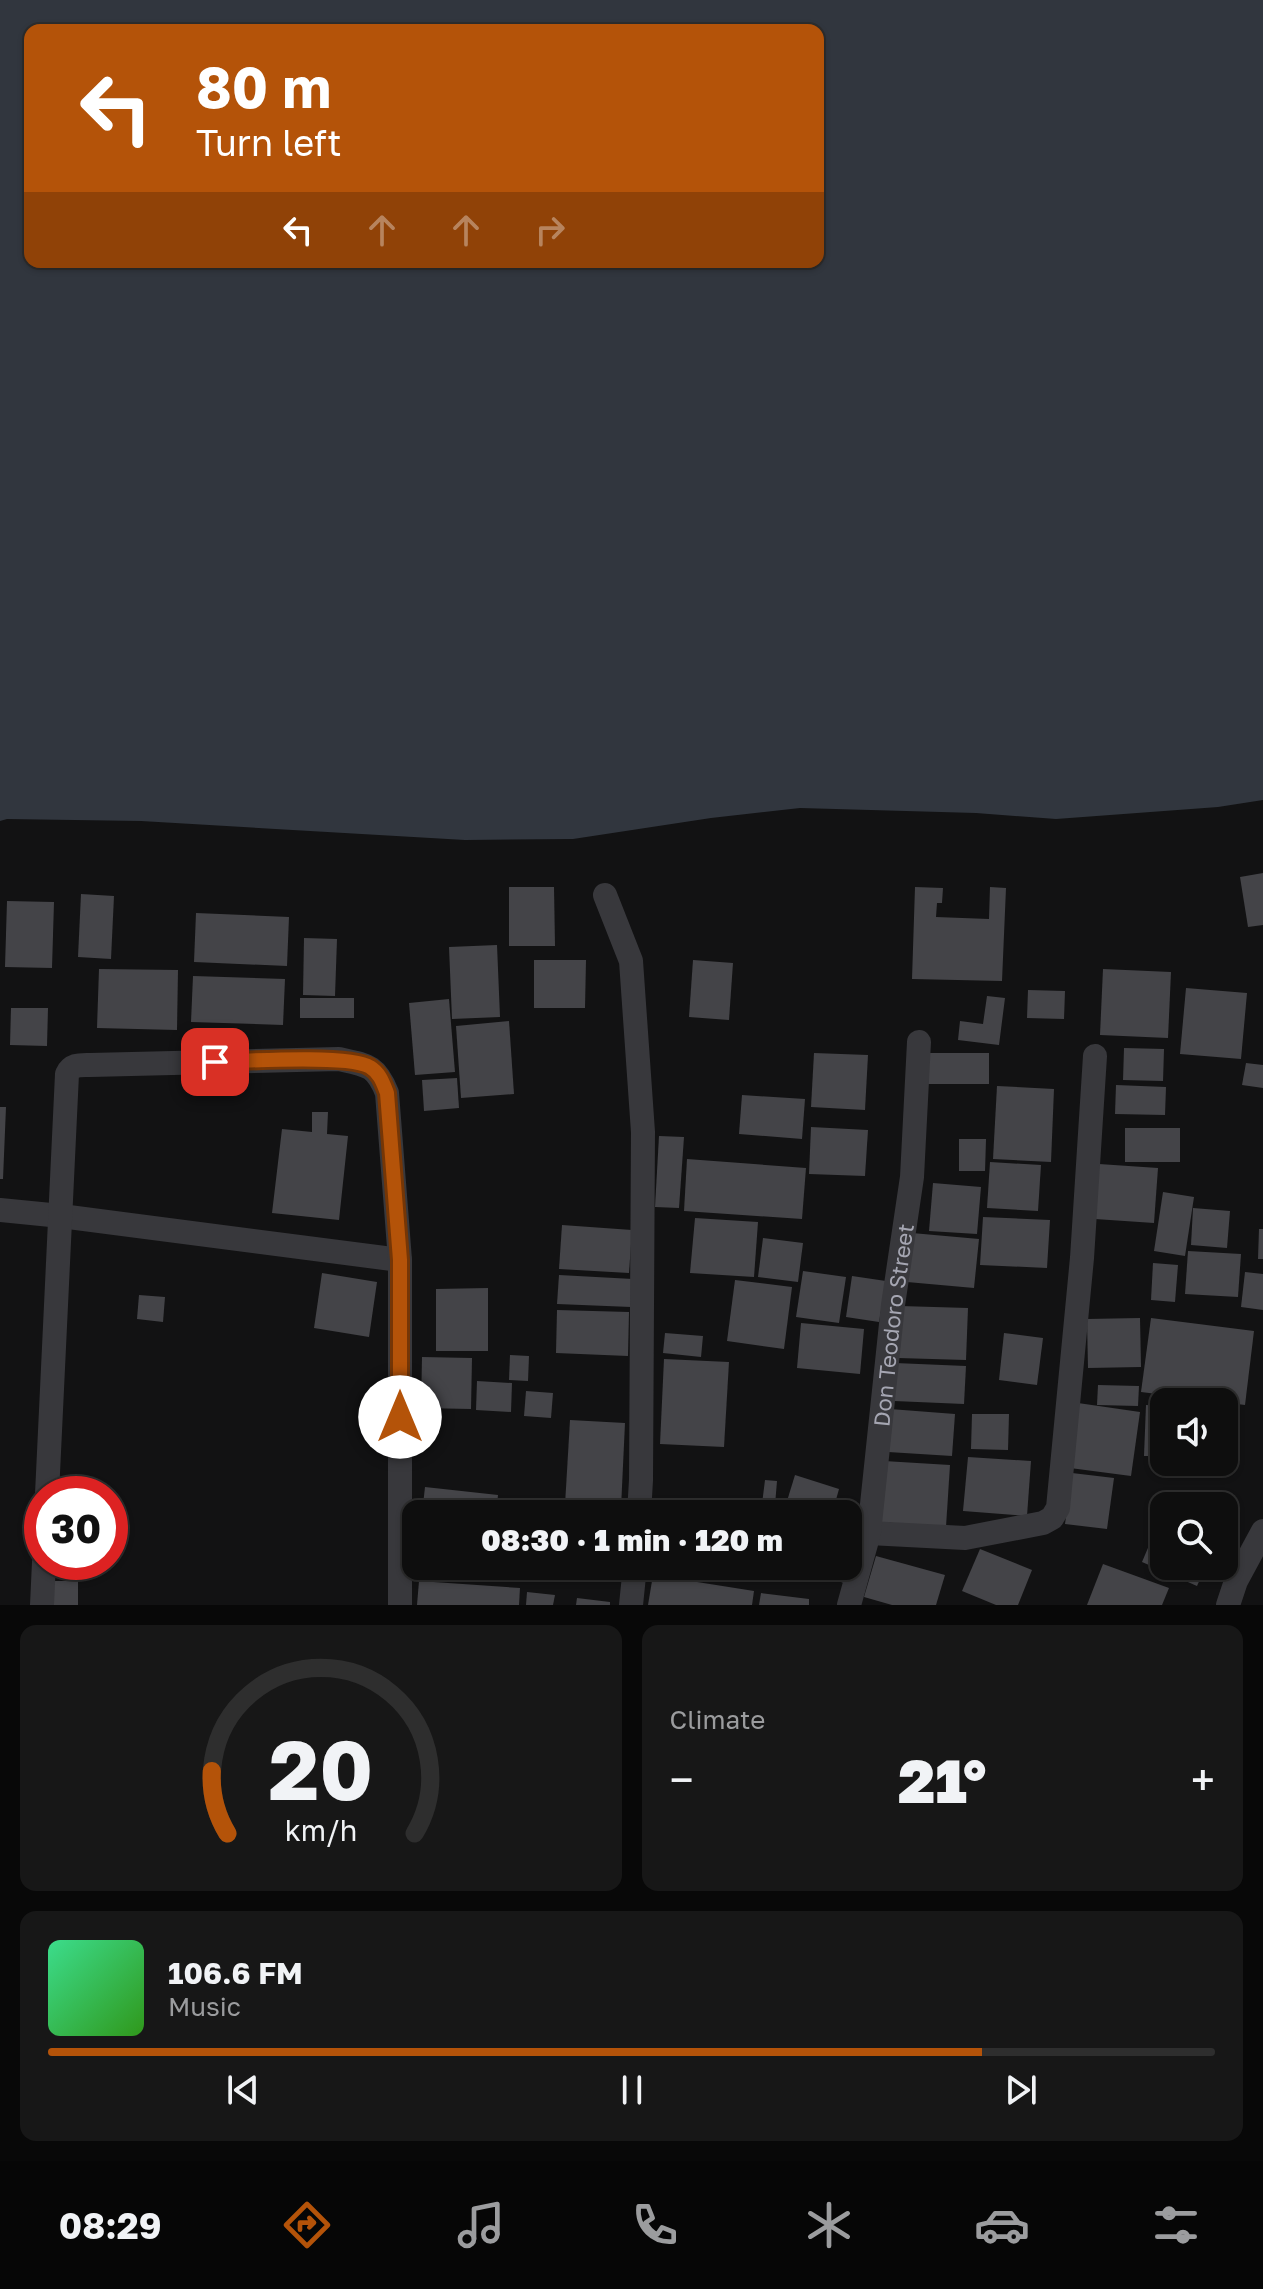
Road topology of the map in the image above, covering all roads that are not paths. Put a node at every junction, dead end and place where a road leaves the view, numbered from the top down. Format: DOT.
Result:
graph roads {
  1 [pos="605,895"];
  2 [pos="919,1042"];
  3 [pos="1095,1056"];
  4 [pos="0,1210"];
  5 [pos="61,1216"];
  6 [pos="400,1260"];
  7 [pos="48,1476"];
  8 [pos="640,1500"];
  9 [pos="1263,1531"];
  10 [pos="869,1533"];
  11 [pos="43,1580"];
  12 [pos="634,1580"];
  13 [pos="42,1605"];
  14 [pos="400,1605"];
  15 [pos="631,1605"];
  16 [pos="849,1605"];
  17 [pos="1228,1605"];
  1 -- 8 [label="street"];
  2 -- 10 [label="street, Don Teodoro Street"];
  3 -- 10 [label="street"];
  4 -- 5 [label="street"];
  5 -- 6 [label="street"];
  5 -- 6 [label="street"];
  5 -- 7 [label="street"];
  6 -- 14 [label="street"];
  9 -- 17 [label="street"];
  10 -- 16 [label="street, Don Teodoro Street"];
  11 -- 13 [label="street"];
  12 -- 15 [label="street"];
}
